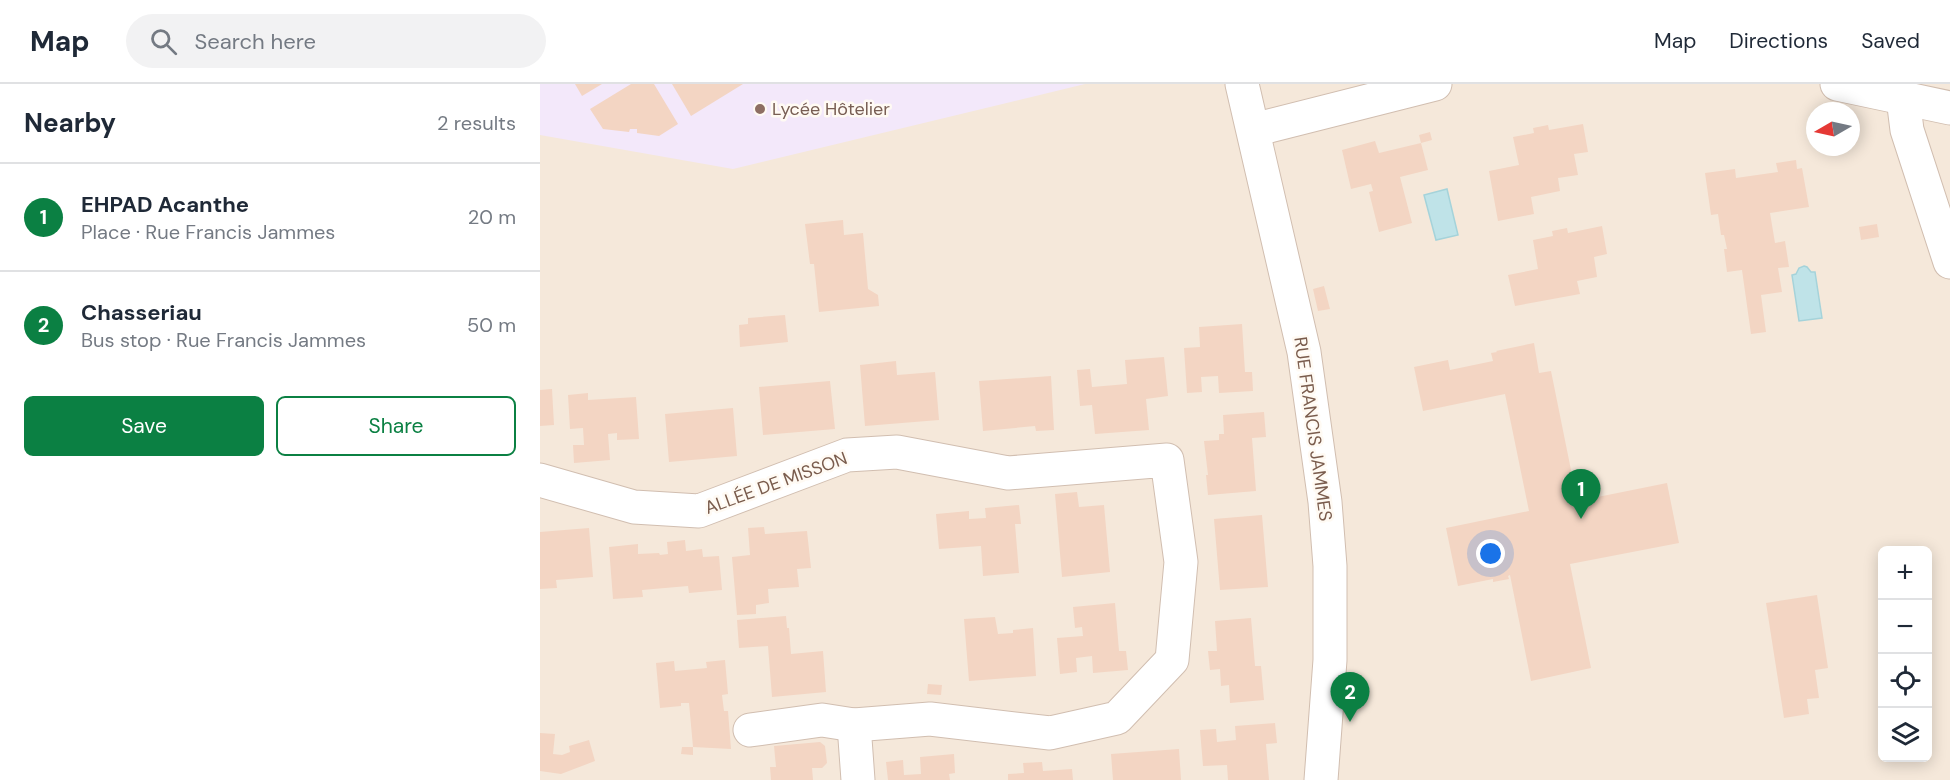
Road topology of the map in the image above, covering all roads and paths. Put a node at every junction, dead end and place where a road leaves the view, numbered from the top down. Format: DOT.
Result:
graph roads {
  1 [pos="1242,84"];
  2 [pos="1435,84"];
  3 [pos="1837,84"];
  4 [pos="1904,98"];
  5 [pos="1950,108"];
  6 [pos="1254,131"];
  7 [pos="1950,262"];
  8 [pos="540,480"];
  9 [pos="854,725"];
  10 [pos="750,730"];
  11 [pos="858,780"];
  12 [pos="1321,780"];
  1 -- 6 [label="street, RUE FRANCIS JAMMES"];
  2 -- 6 [label="street"];
  3 -- 4 [label="street"];
  4 -- 5 [label="street"];
  4 -- 7 [label="street"];
  6 -- 12 [label="street, RUE FRANCIS JAMMES"];
  8 -- 9 [label="street, ALLÉE DE MISSON"];
  9 -- 10 [label="street"];
  9 -- 11 [label="street"];
}
